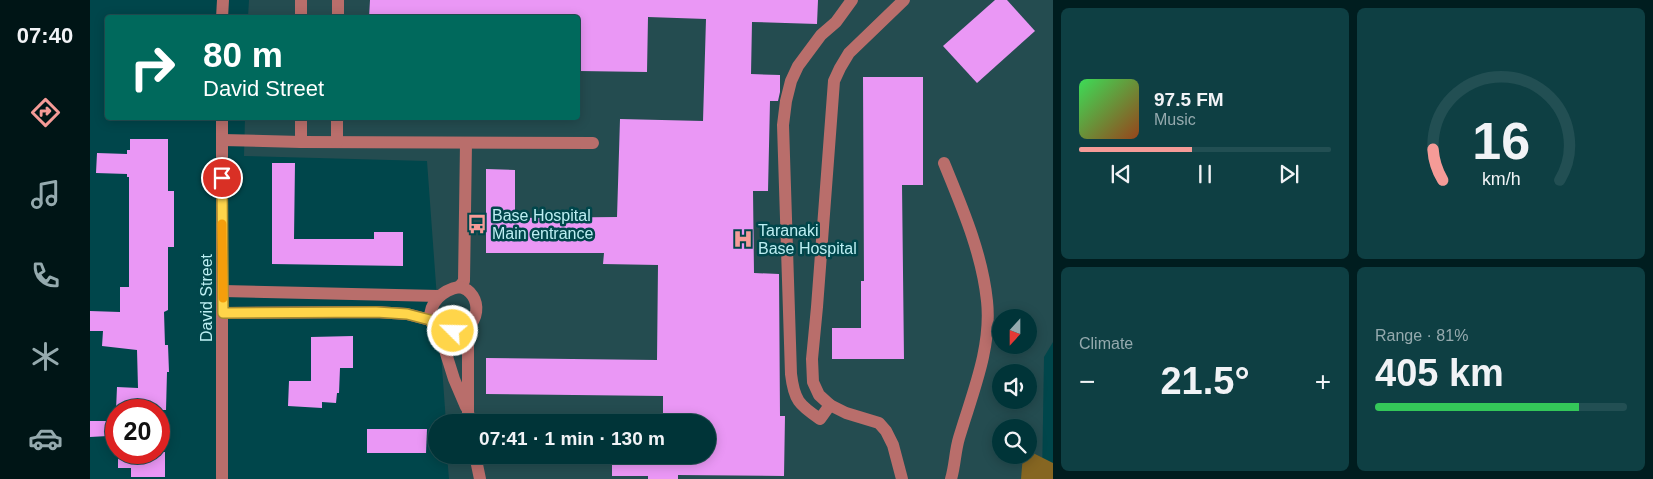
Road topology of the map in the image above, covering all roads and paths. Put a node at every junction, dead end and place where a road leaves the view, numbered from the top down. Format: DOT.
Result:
graph roads {
  1 [pos="223,0"];
  2 [pos="301,0"];
  3 [pos="338,0"];
  4 [pos="852,0"];
  5 [pos="904,0"];
  6 [pos="222,15"];
  7 [pos="301,15"];
  8 [pos="338,15"];
  9 [pos="222,120"];
  10 [pos="301,120"];
  11 [pos="337,120"];
  12 [pos="222,140"];
  13 [pos="301,142"];
  14 [pos="337,142"];
  15 [pos="466,143"];
  16 [pos="593,143"];
  17 [pos="944,163"];
  18 [pos="459,287"];
  19 [pos="223,291"];
  20 [pos="439,296"];
  21 [pos="223,313"];
  22 [pos="434,324"];
  23 [pos="468,328"];
  24 [pos="830,405"];
  25 [pos="468,414"];
  26 [pos="469,414"];
  27 [pos="477,464"];
  28 [pos="222,479"];
  29 [pos="480,479"];
  30 [pos="902,479"];
  31 [pos="951,479"];
  1 -- 6 [label="street"];
  2 -- 7 [label="street"];
  3 -- 8 [label="street"];
  4 -- 24 [label="street"];
  5 -- 24 [label="street"];
  9 -- 12 [label="street, David Street"];
  10 -- 13 [label="street"];
  11 -- 14 [label="street"];
  12 -- 13 [label="street"];
  12 -- 19 [label="street, David Street"];
  13 -- 14 [label="street"];
  14 -- 15 [label="street"];
  15 -- 16 [label="street"];
  15 -- 18 [label="street"];
  17 -- 31 [label="street"];
  18 -- 20 [label="street"];
  18 -- 23 [label="street"];
  19 -- 20 [label="street"];
  19 -- 21 [label="street, David Street"];
  20 -- 22 [label="street"];
  21 -- 22 [label="street"];
  21 -- 28 [label="street, David Street"];
  22 -- 23 [label="street"];
  22 -- 25 [label="street"];
  23 -- 26 [label="street"];
  24 -- 30 [label="street"];
  27 -- 29 [label="street"];
}
